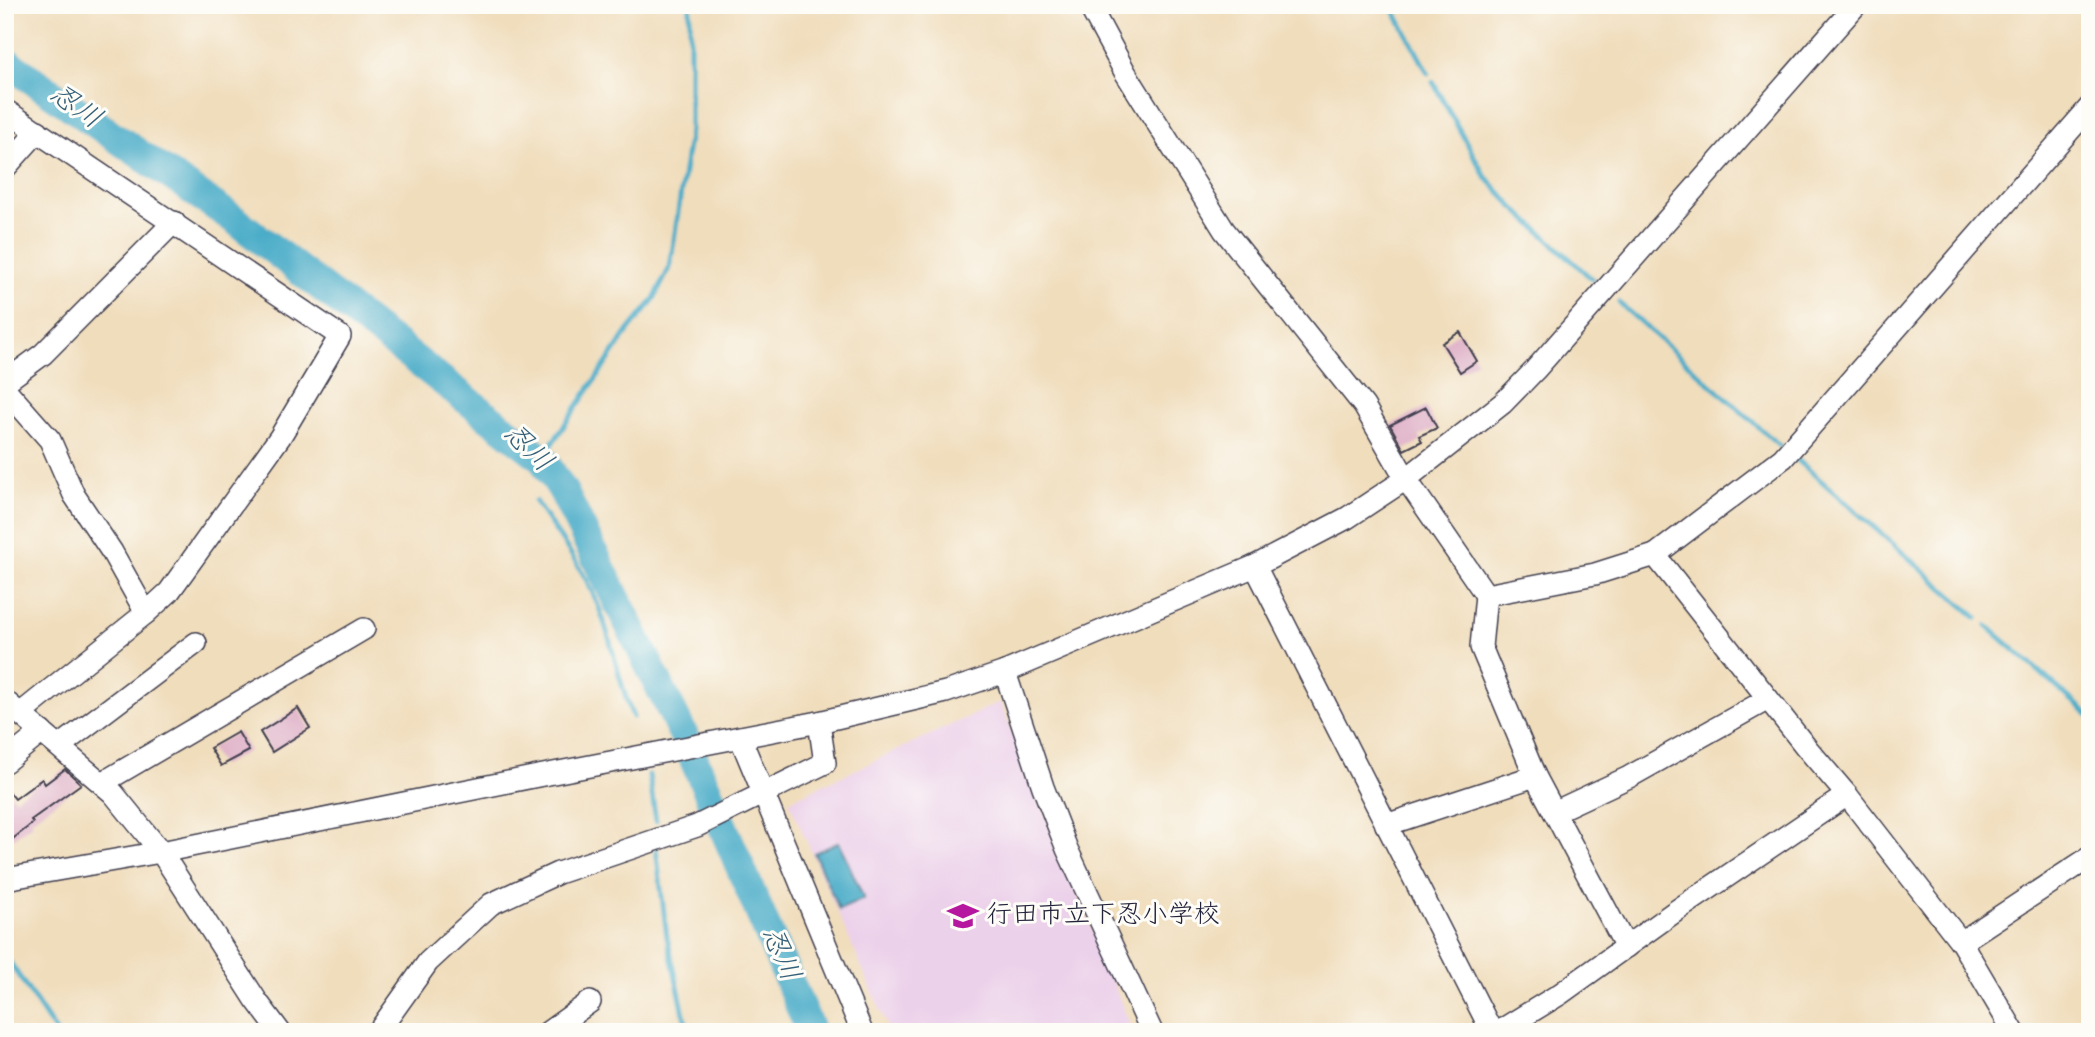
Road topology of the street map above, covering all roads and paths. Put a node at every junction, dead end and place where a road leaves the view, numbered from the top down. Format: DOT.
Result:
graph roads {
  1 [pos="1089,5"];
  2 [pos="1856,5"];
  3 [pos="2090,107"];
  4 [pos="5,110"];
  5 [pos="38,131"];
  6 [pos="5,168"];
  7 [pos="174,222"];
  8 [pos="5,382"];
  9 [pos="5,389"];
  10 [pos="1406,479"];
  11 [pos="1655,555"];
  12 [pos="1255,566"];
  13 [pos="1486,595"];
  14 [pos="146,613"];
  15 [pos="364,629"];
  16 [pos="196,643"];
  17 [pos="1005,672"];
  18 [pos="1768,699"];
  19 [pos="13,708"];
  20 [pos="819,722"];
  21 [pos="42,732"];
  22 [pos="740,737"];
  23 [pos="60,747"];
  24 [pos="5,762"];
  25 [pos="1535,776"];
  26 [pos="102,783"];
  27 [pos="1847,795"];
  28 [pos="758,796"];
  29 [pos="1554,812"];
  30 [pos="1386,825"];
  31 [pos="161,852"];
  32 [pos="2090,857"];
  33 [pos="5,879"];
  34 [pos="1961,942"];
  35 [pos="1626,947"];
  36 [pos="590,1002"];
  37 [pos="280,1032"];
  38 [pos="378,1032"];
  39 [pos="548,1032"];
  40 [pos="862,1032"];
  41 [pos="1152,1032"];
  42 [pos="1492,1032"];
  43 [pos="1498,1032"];
  44 [pos="2013,1032"];
  1 -- 10 [label="street"];
  2 -- 10 [label="street"];
  3 -- 11 [label="street"];
  4 -- 5 [label="street"];
  5 -- 6 [label="street"];
  5 -- 7 [label="street"];
  7 -- 8 [label="street"];
  7 -- 14 [label="street"];
  9 -- 14 [label="street"];
  10 -- 12 [label="street"];
  10 -- 13 [label="street"];
  11 -- 13 [label="street"];
  11 -- 18 [label="street"];
  12 -- 17 [label="street"];
  12 -- 30 [label="street"];
  13 -- 25 [label="street"];
  14 -- 19 [label="street"];
  15 -- 26 [label="street"];
  16 -- 23 [label="street"];
  17 -- 20 [label="street"];
  17 -- 41 [label="street"];
  18 -- 27 [label="street"];
  18 -- 29 [label="street"];
  19 -- 21 [label="street"];
  20 -- 22 [label="street"];
  20 -- 28 [label="street"];
  21 -- 23 [label="street"];
  21 -- 24 [label="street"];
  22 -- 28 [label="street"];
  22 -- 31 [label="street"];
  23 -- 26 [label="street"];
  25 -- 29 [label="street"];
  25 -- 30 [label="street"];
  26 -- 31 [label="street"];
  27 -- 34 [label="street"];
  27 -- 35 [label="street"];
  28 -- 38 [label="street"];
  28 -- 40 [label="street"];
  29 -- 35 [label="street"];
  30 -- 42 [label="street"];
  31 -- 33 [label="street"];
  31 -- 37 [label="street"];
  32 -- 34 [label="street"];
  34 -- 44 [label="street"];
  35 -- 43 [label="street"];
  36 -- 39 [label="street"];
}
